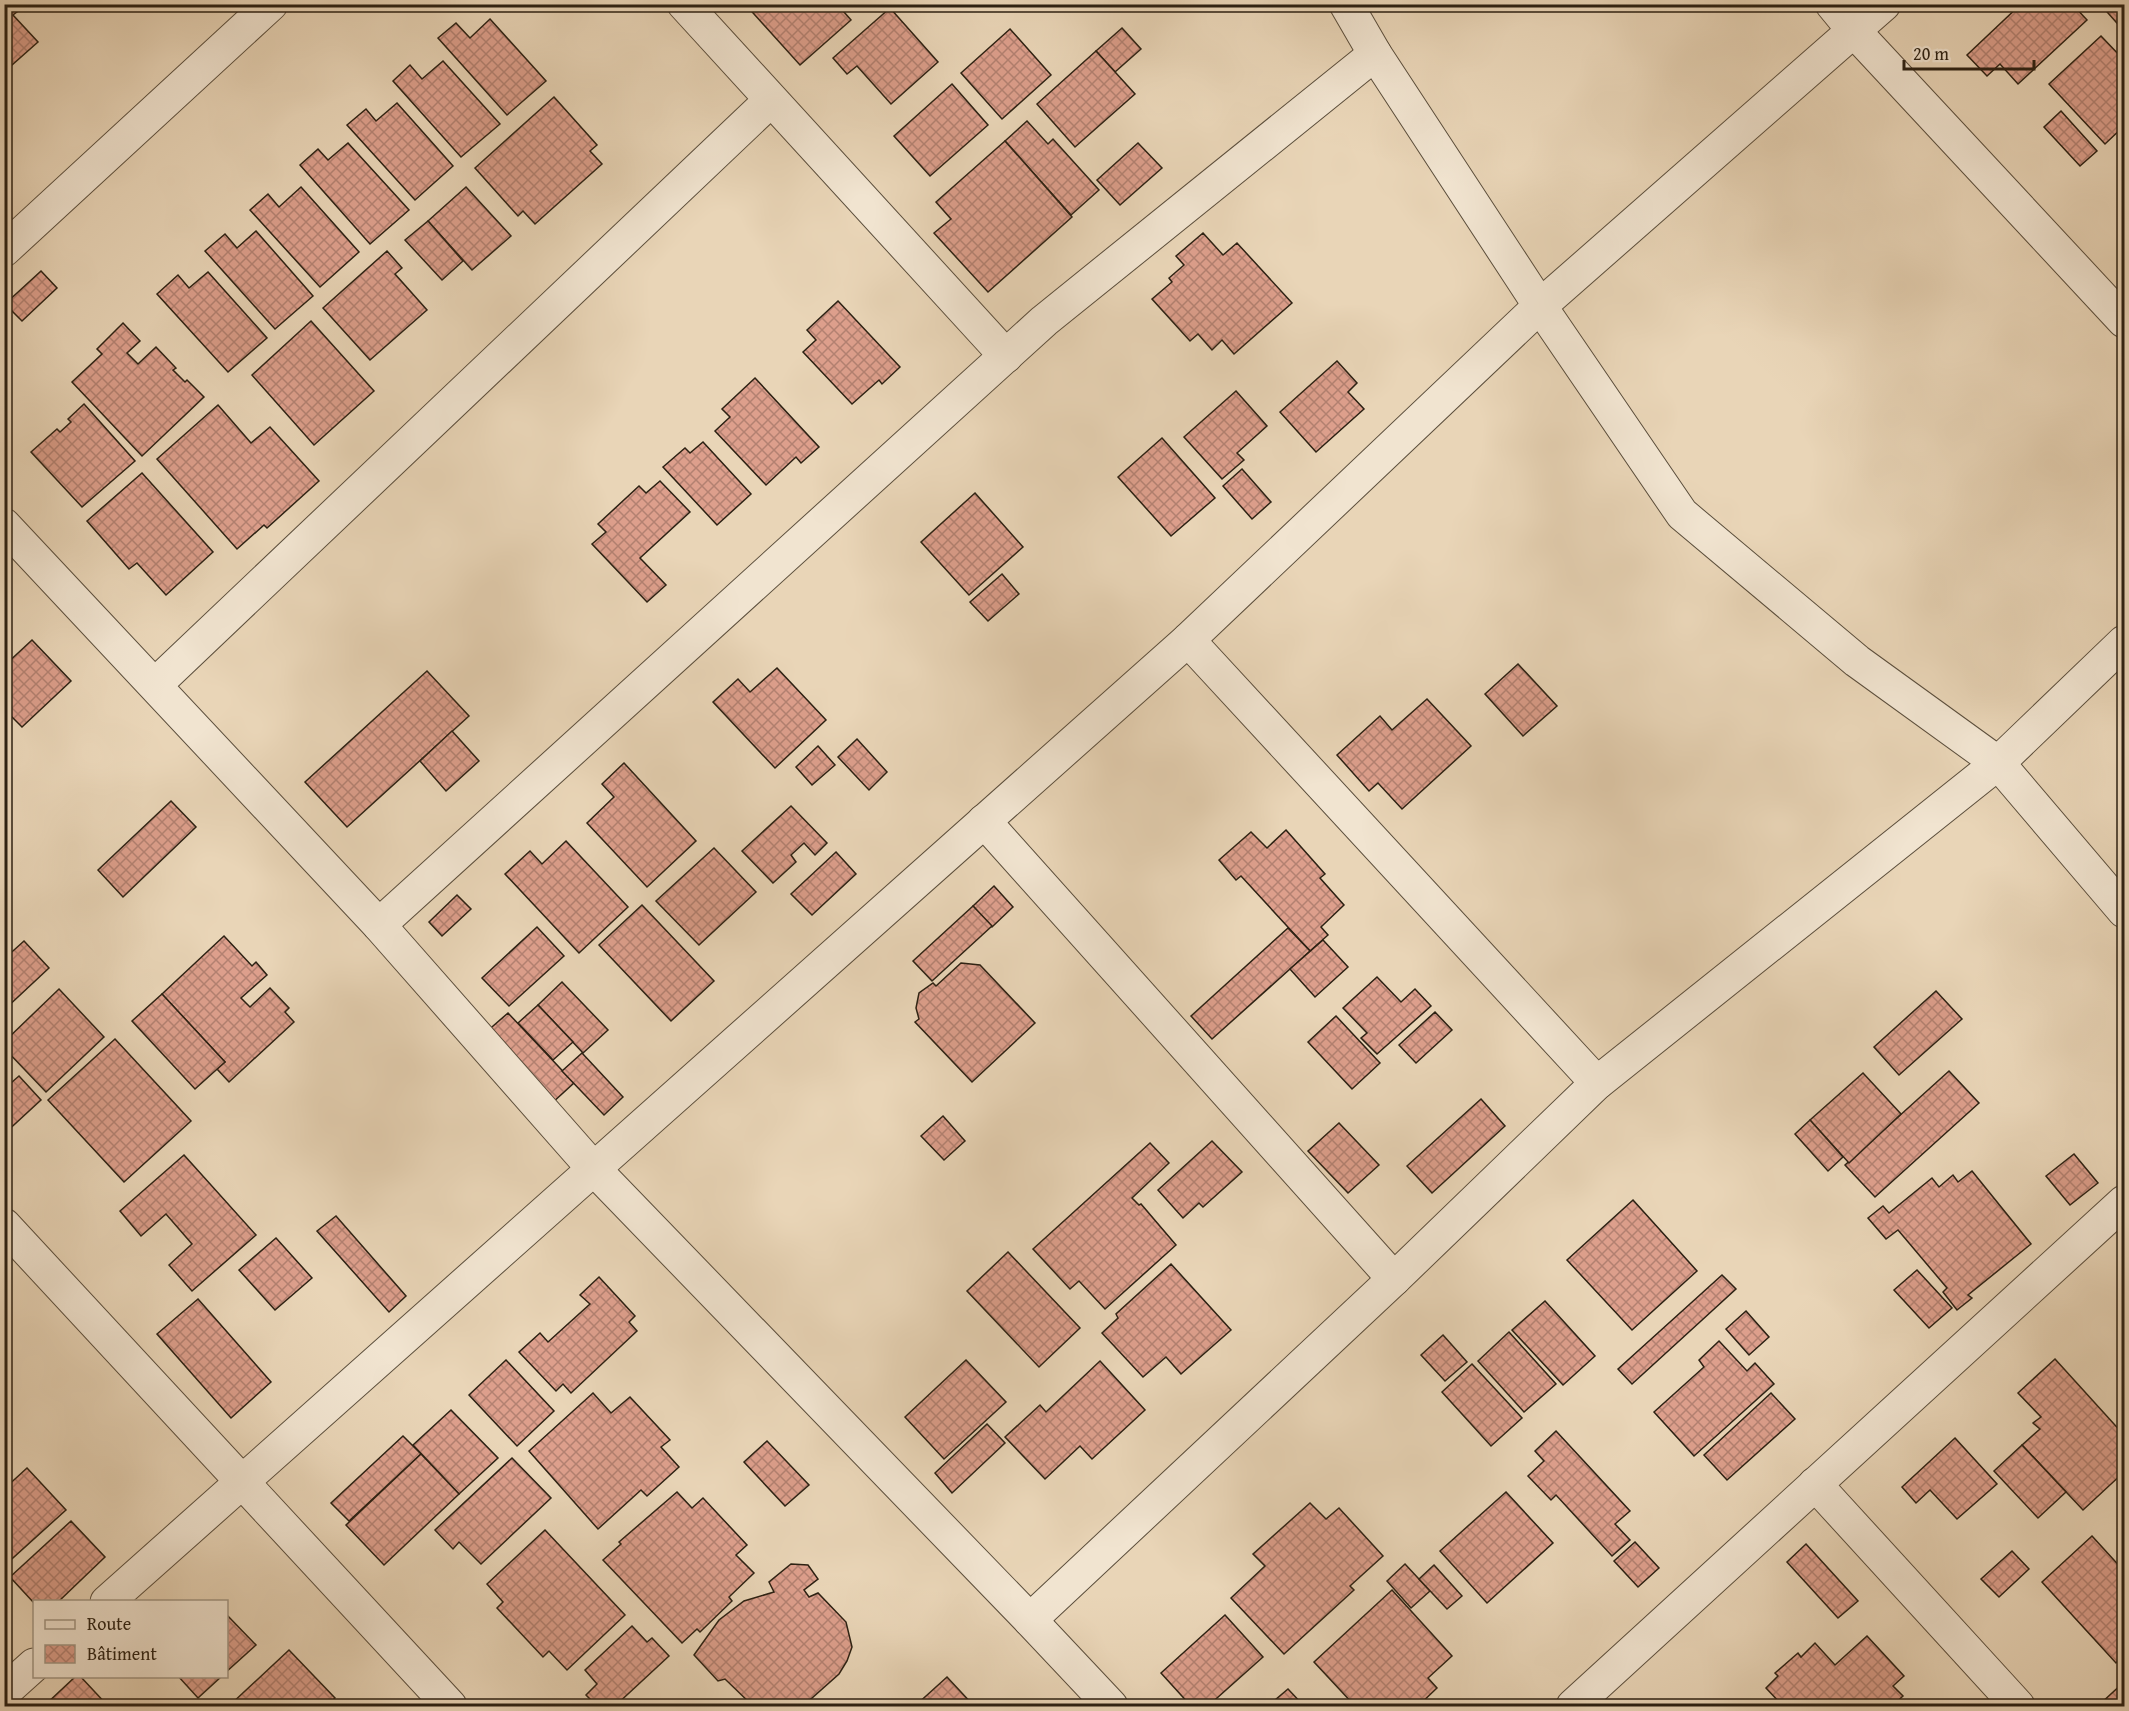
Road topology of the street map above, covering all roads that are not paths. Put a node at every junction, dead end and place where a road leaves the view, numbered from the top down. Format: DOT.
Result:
graph roads {
  1 [pos="271,4"];
  2 [pos="684,4"];
  3 [pos="1346,4"];
  4 [pos="1832,4"];
  5 [pos="1884,4"];
  6 [pos="1855,32"];
  7 [pos="1375,54"];
  8 [pos="771,100"];
  9 [pos="4,250"];
  10 [pos="1540,306"];
  11 [pos="2124,321"];
  12 [pos="1006,356"];
  13 [pos="4,525"];
  14 [pos="1188,640"];
  15 [pos="2124,642"];
  16 [pos="155,685"];
  17 [pos="1998,763"];
  18 [pos="984,821"];
  19 [pos="2124,911"];
  20 [pos="379,925"];
  21 [pos="1597,1083"];
  22 [pos="593,1168"];
  23 [pos="2124,1202"];
  24 [pos="4,1225"];
  25 [pos="1394,1279"];
  26 [pos="242,1482"];
  27 [pos="1815,1484"];
  28 [pos="109,1600"];
  29 [pos="1030,1620"];
  30 [pos="33,1666"];
  31 [pos="4,1692"];
  32 [pos="1577,1705"];
  33 [pos="450,1707"];
  34 [pos="1111,1707"];
  35 [pos="2018,1707"];
  1 -- 9 [label="street"];
  2 -- 8 [label="street"];
  3 -- 7 [label="street"];
  4 -- 6 [label="street"];
  5 -- 6 [label="street"];
  6 -- 10 [label="street"];
  6 -- 11 [label="street"];
  7 -- 10 [label="street"];
  7 -- 12 [label="street"];
  8 -- 12 [label="street"];
  8 -- 16 [label="street"];
  10 -- 14 [label="street"];
  10 -- 17 [label="street"];
  12 -- 20 [label="street"];
  13 -- 16 [label="street"];
  14 -- 18 [label="street"];
  14 -- 21 [label="street"];
  15 -- 17 [label="street"];
  16 -- 20 [label="street"];
  17 -- 19 [label="street"];
  17 -- 21 [label="street"];
  18 -- 22 [label="street"];
  18 -- 25 [label="street"];
  20 -- 22 [label="street"];
  21 -- 25 [label="street"];
  22 -- 26 [label="street"];
  22 -- 29 [label="street"];
  23 -- 27 [label="street"];
  24 -- 26 [label="street"];
  25 -- 29 [label="street"];
  26 -- 28 [label="street"];
  26 -- 33 [label="street"];
  27 -- 32 [label="street"];
  27 -- 35 [label="street"];
  29 -- 34 [label="street"];
  30 -- 31 [label="street"];
}
